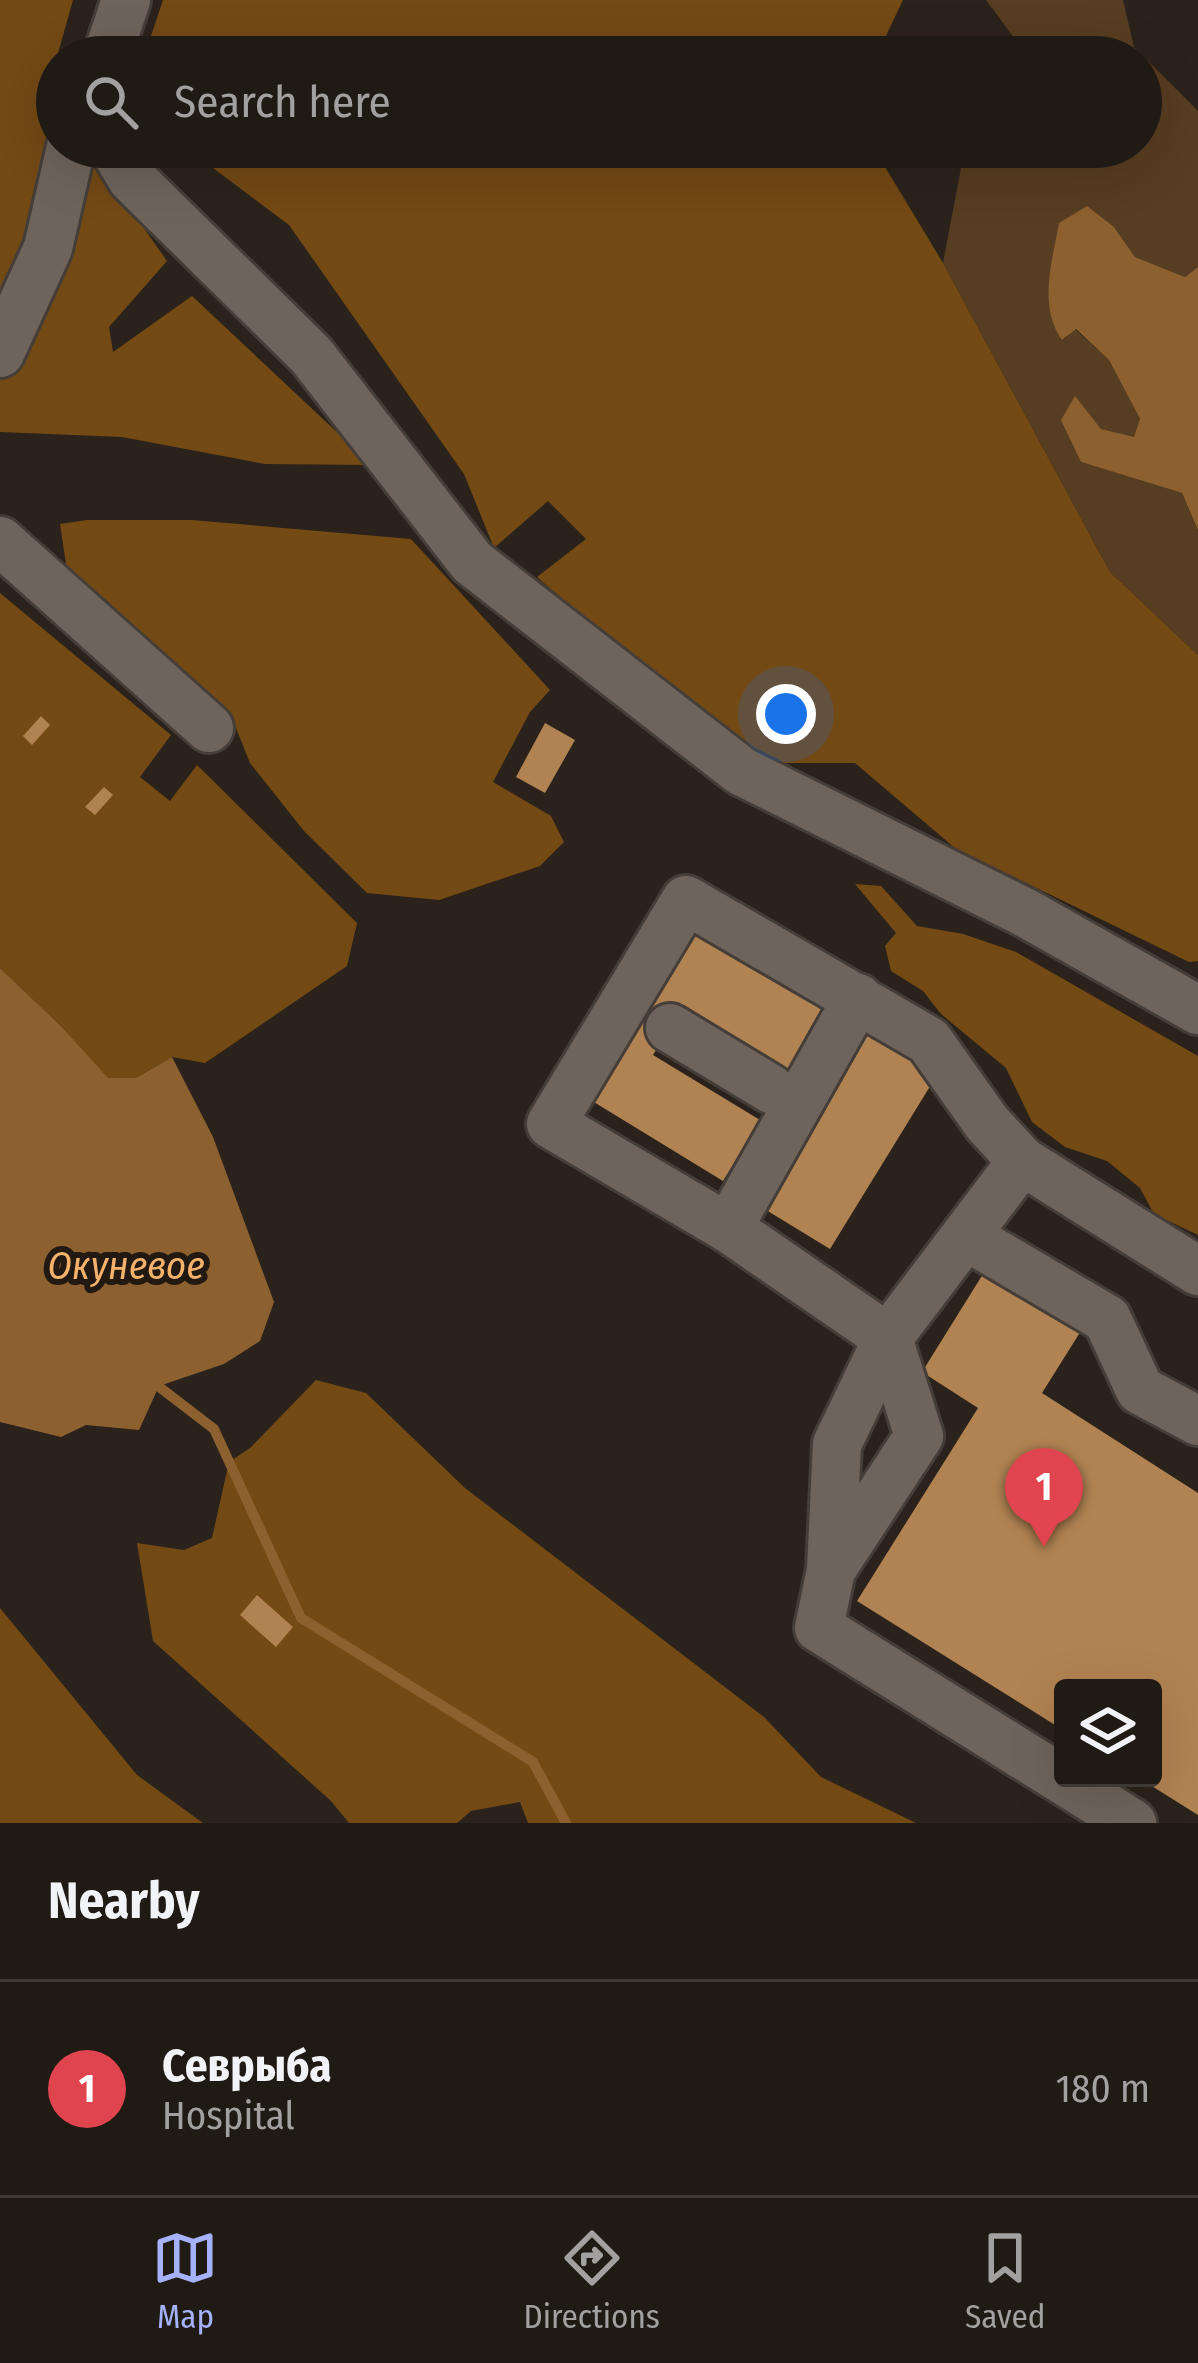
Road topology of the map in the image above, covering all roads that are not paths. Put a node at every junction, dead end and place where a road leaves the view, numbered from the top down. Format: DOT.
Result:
graph roads {
  1 [pos="126,0"];
  2 [pos="114,36"];
  3 [pos="66,168"];
  4 [pos="125,168"];
  5 [pos="0,353"];
  6 [pos="0,541"];
  7 [pos="209,728"];
  8 [pos="858,998"];
  9 [pos="1198,1010"];
  10 [pos="643,1014"];
  11 [pos="771,1089"];
  12 [pos="1022,1161"];
  13 [pos="728,1228"];
  14 [pos="966,1236"];
  15 [pos="1198,1271"];
  16 [pos="888,1338"];
  17 [pos="1198,1421"];
  18 [pos="831,1570"];
  19 [pos="1132,1823"];
  1 -- 2 [label="lane"];
  3 -- 5 [label="lane"];
  4 -- 9 [label="lane"];
  6 -- 7 [label="lane"];
  8 -- 10 [label="lane"];
  8 -- 12 [label="lane"];
  8 -- 13 [label="lane"];
  10 -- 11 [label="lane"];
  10 -- 13 [label="lane"];
  12 -- 14 [label="lane"];
  12 -- 15 [label="lane"];
  13 -- 16 [label="lane"];
  14 -- 16 [label="lane"];
  14 -- 17 [label="lane"];
  16 -- 18 [label="lane"];
  16 -- 18 [label="lane"];
  18 -- 19 [label="lane"];
}
